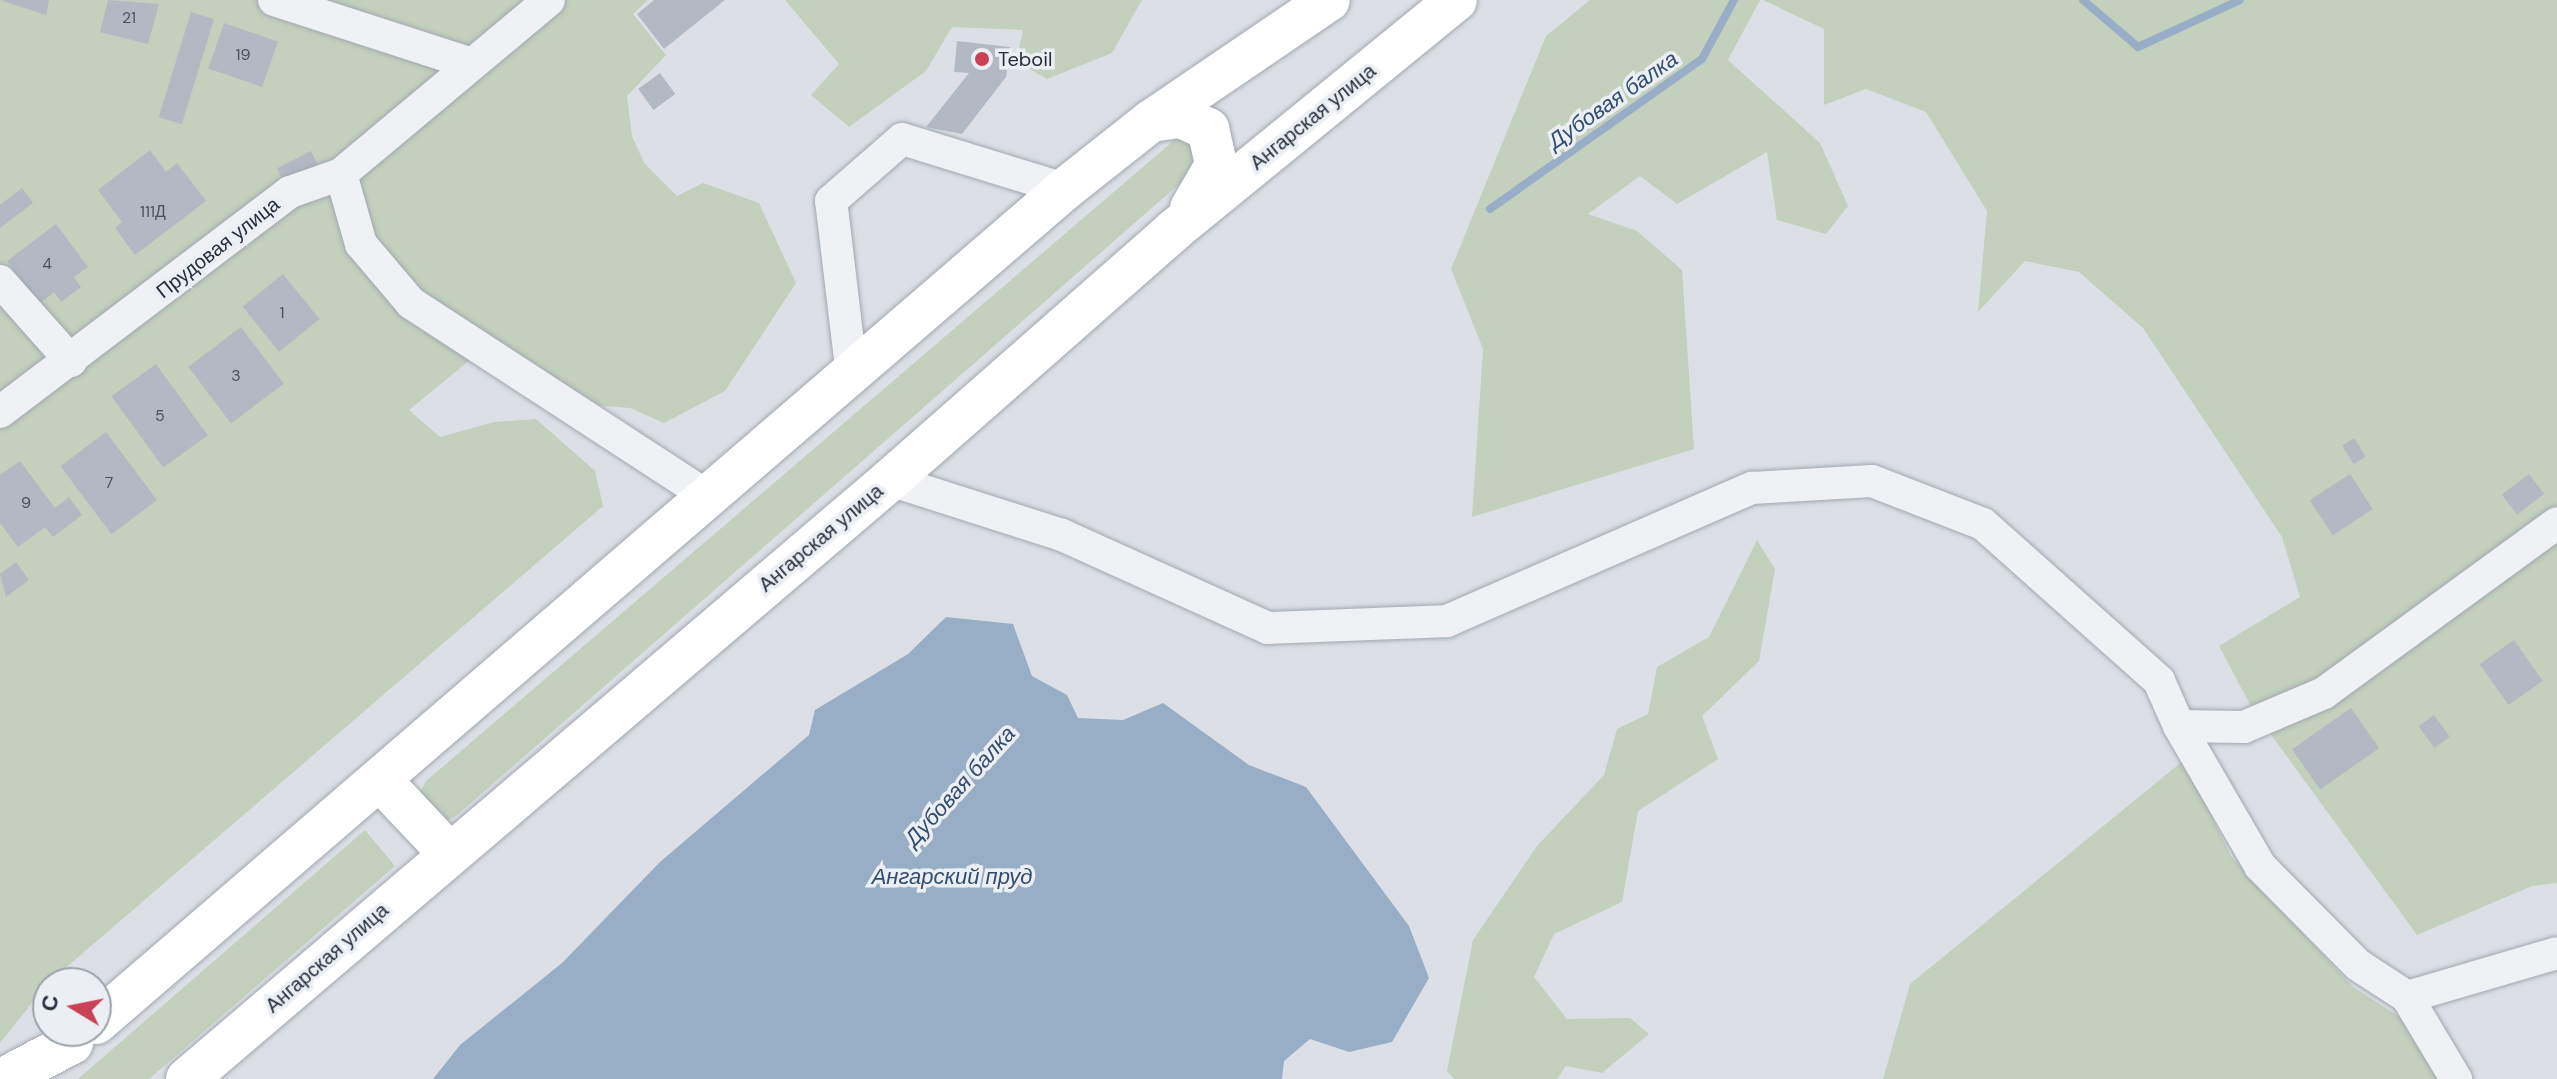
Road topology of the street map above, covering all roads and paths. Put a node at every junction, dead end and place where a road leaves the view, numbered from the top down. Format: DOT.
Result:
graph roads {
  1 [pos="274,0"];
  2 [pos="549,0"];
  3 [pos="1329,0"];
  4 [pos="1456,0"];
  5 [pos="469,63"];
  6 [pos="1151,121"];
  7 [pos="341,174"];
  8 [pos="1065,189"];
  9 [pos="1173,231"];
  10 [pos="0,281"];
  11 [pos="71,361"];
  12 [pos="852,376"];
  13 [pos="0,412"];
  14 [pos="890,480"];
  15 [pos="710,498"];
  16 [pos="2557,523"];
  17 [pos="2179,726"];
  18 [pos="382,782"];
  19 [pos="448,852"];
  20 [pos="2557,953"];
  21 [pos="2407,997"];
  22 [pos="112,1009"];
  23 [pos="59,1047"];
  24 [pos="68,1047"];
  25 [pos="3,1079"];
  26 [pos="31,1079"];
  27 [pos="187,1079"];
  28 [pos="2456,1079"];
  1 -- 5 [label="street"];
  2 -- 5 [label="street, Прудовая улица"];
  3 -- 6 [label="main road"];
  4 -- 9 [label="main road, Ангарская улица"];
  5 -- 7 [label="street, Прудовая улица"];
  6 -- 8 [label="main road"];
  6 -- 9 [label="main road"];
  7 -- 11 [label="street, Прудовая улица"];
  7 -- 15 [label="street"];
  8 -- 12 [label="main road"];
  8 -- 12 [label="street"];
  9 -- 14 [label="main road, Ангарская улица"];
  10 -- 11 [label="street"];
  11 -- 13 [label="street, Прудовая улица"];
  12 -- 15 [label="main road"];
  14 -- 17 [label="street"];
  14 -- 19 [label="main road, Ангарская улица"];
  15 -- 18 [label="main road"];
  16 -- 17 [label="street"];
  17 -- 21 [label="street"];
  18 -- 19 [label="main road"];
  18 -- 22 [label="main road"];
  19 -- 27 [label="main road, Ангарская улица"];
  20 -- 21 [label="street"];
  21 -- 28 [label="street"];
  23 -- 25 [label="main road"];
  24 -- 26 [label="main road"];
}
